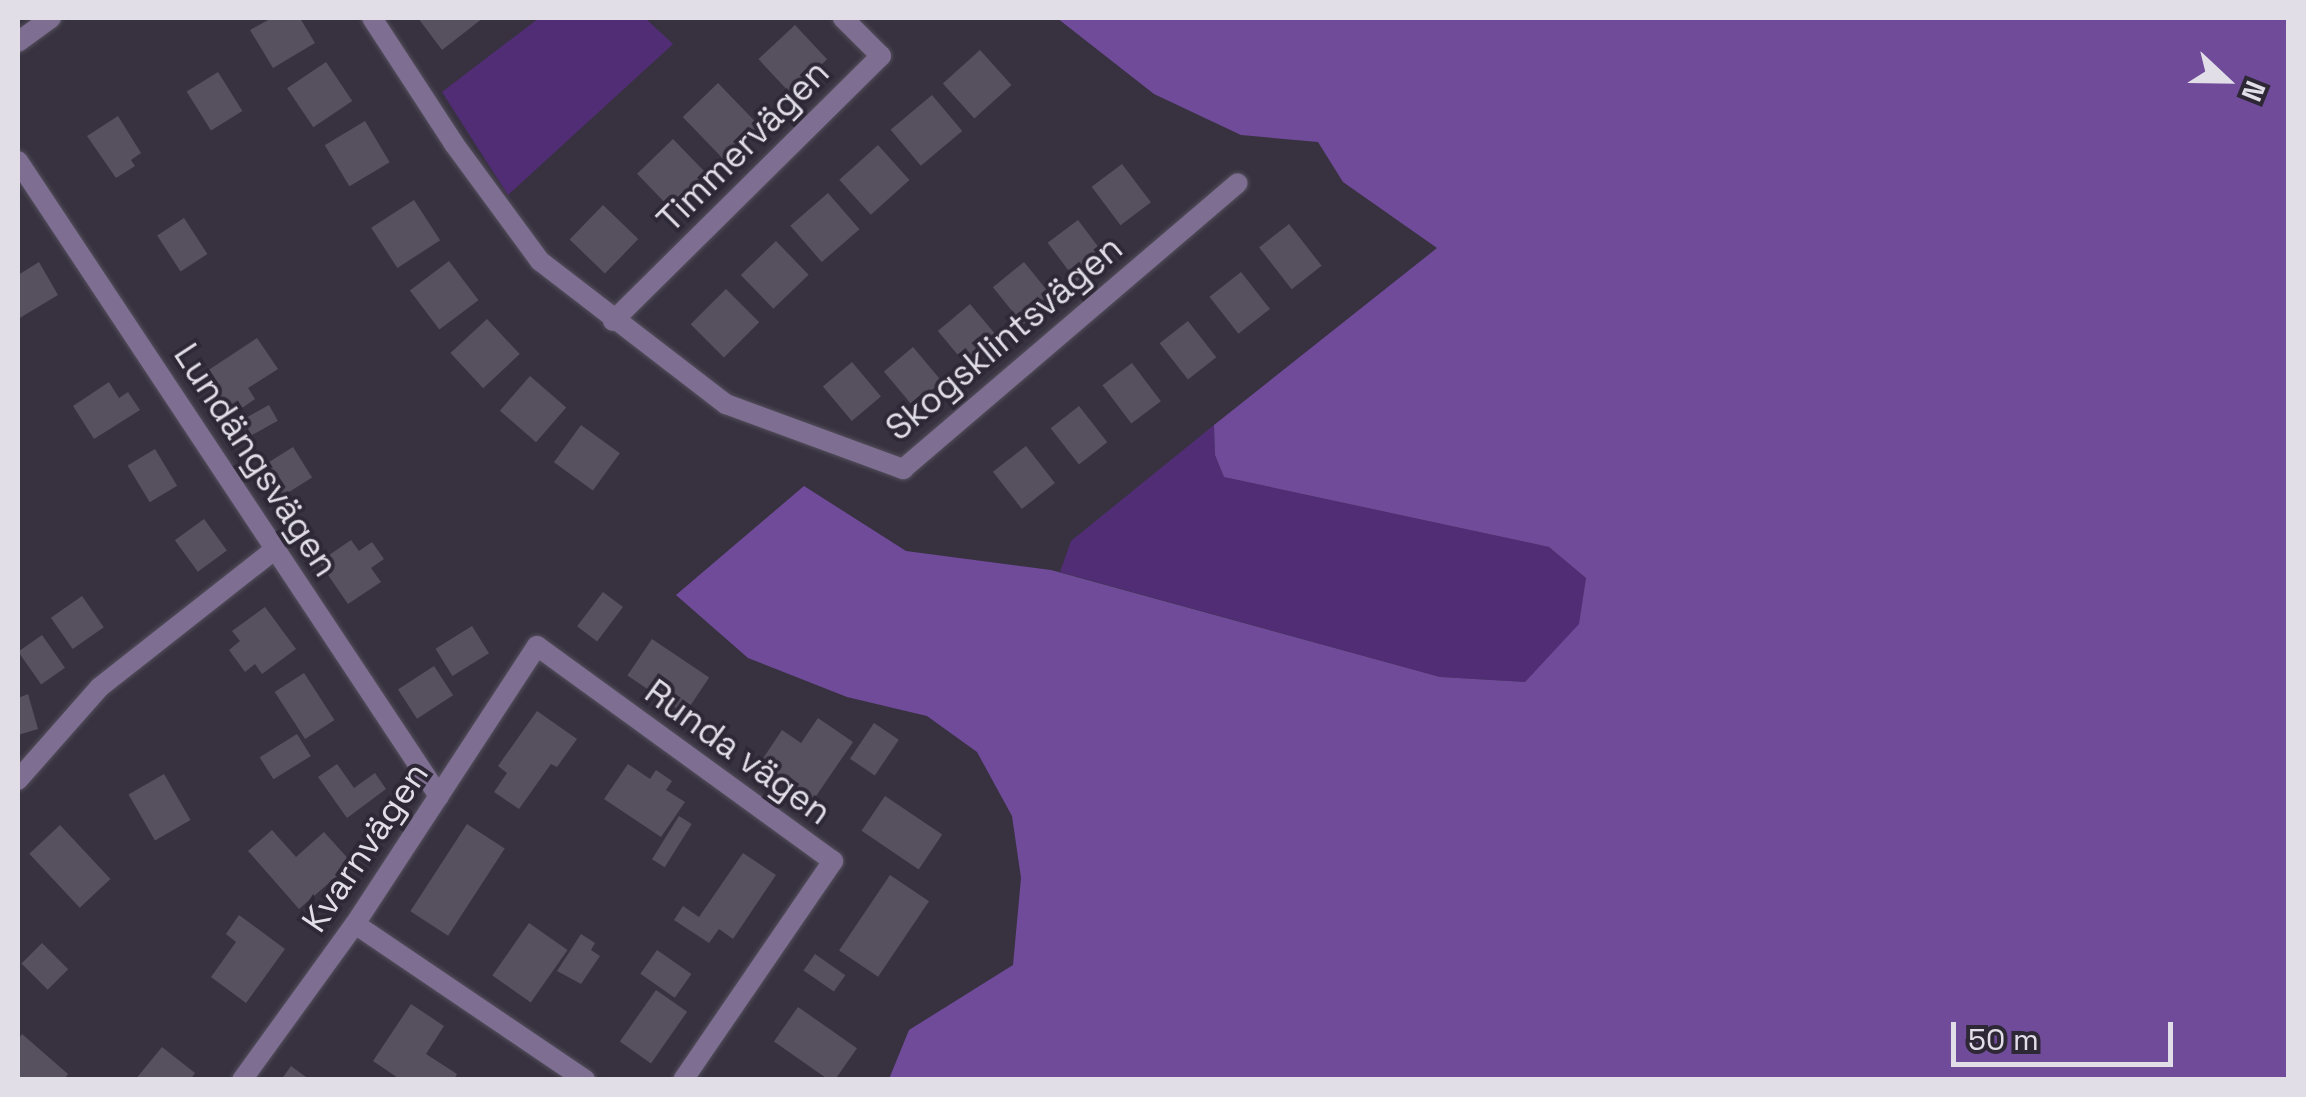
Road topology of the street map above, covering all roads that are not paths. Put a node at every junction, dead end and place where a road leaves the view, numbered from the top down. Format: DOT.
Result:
graph roads {
  1 [pos="51,18"];
  2 [pos="372,18"];
  3 [pos="842,18"];
  4 [pos="18,42"];
  5 [pos="18,161"];
  6 [pos="1238,184"];
  7 [pos="613,320"];
  8 [pos="274,550"];
  9 [pos="537,646"];
  10 [pos="18,780"];
  11 [pos="439,796"];
  12 [pos="355,924"];
  13 [pos="242,1080"];
  14 [pos="585,1080"];
  15 [pos="682,1080"];
  1 -- 4 [label="street"];
  2 -- 7 [label="street, Skogsklintsvägen"];
  3 -- 7 [label="street, Timmervägen"];
  5 -- 8 [label="street, Lundängsvägen"];
  6 -- 7 [label="street, Skogsklintsvägen"];
  8 -- 10 [label="street"];
  8 -- 11 [label="street, Lundängsvägen"];
  9 -- 11 [label="street, Kvarnvägen"];
  9 -- 15 [label="street, Runda vägen"];
  11 -- 12 [label="street, Kvarnvägen"];
  12 -- 13 [label="street, Kvarnvägen"];
  12 -- 14 [label="street"];
}
